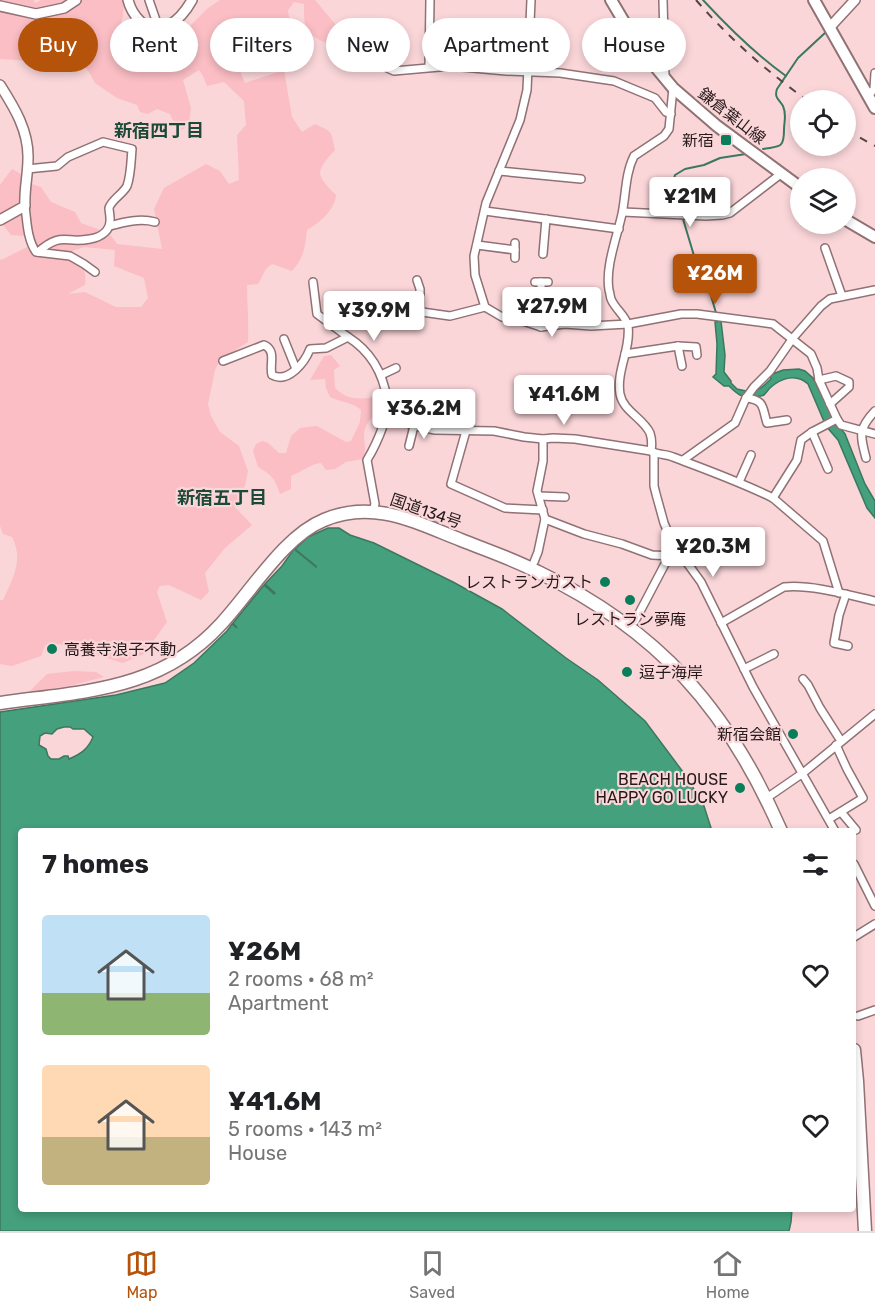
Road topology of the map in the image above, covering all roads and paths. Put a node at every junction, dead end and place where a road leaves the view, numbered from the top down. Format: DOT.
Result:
graph roads {
  1 [pos="76,0"];
  2 [pos="128,0"];
  3 [pos="149,0"];
  4 [pos="192,0"];
  5 [pos="430,0"];
  6 [pos="531,0"];
  7 [pos="612,0"];
  8 [pos="663,0"];
  9 [pos="814,0"];
  10 [pos="855,0"];
  11 [pos="0,6"];
  12 [pos="138,18"];
  13 [pos="155,18"];
  14 [pos="177,18"];
  15 [pos="430,18"];
  16 [pos="530,18"];
  17 [pos="830,27"];
  18 [pos="528,72"];
  19 [pos="544,72"];
  20 [pos="875,73"];
  21 [pos="669,84"];
  22 [pos="0,85"];
  23 [pos="868,96"];
  24 [pos="875,108"];
  25 [pos="671,114"];
  26 [pos="27,170"];
  27 [pos="499,171"];
  28 [pos="782,173"];
  29 [pos="581,179"];
  30 [pos="790,179"];
  31 [pos="25,206"];
  32 [pos="485,211"];
  33 [pos="623,212"];
  34 [pos="546,219"];
  35 [pos="0,220"];
  36 [pos="155,222"];
  37 [pos="110,226"];
  38 [pos="856,226"];
  39 [pos="619,229"];
  40 [pos="875,237"];
  41 [pos="477,245"];
  42 [pos="825,248"];
  43 [pos="515,250"];
  44 [pos="38,252"];
  45 [pos="543,254"];
  46 [pos="94,272"];
  47 [pos="417,280"];
  48 [pos="314,282"];
  49 [pos="541,282"];
  50 [pos="875,290"];
  51 [pos="842,296"];
  52 [pos="485,307"];
  53 [pos="402,309"];
  54 [pos="420,312"];
  55 [pos="628,324"];
  56 [pos="541,327"];
  57 [pos="348,336"];
  58 [pos="793,338"];
  59 [pos="284,339"];
  60 [pos="678,346"];
  61 [pos="625,354"];
  62 [pos="697,355"];
  63 [pos="223,361"];
  64 [pos="682,366"];
  65 [pos="396,368"];
  66 [pos="296,369"];
  67 [pos="381,375"];
  68 [pos="819,380"];
  69 [pos="747,397"];
  70 [pos="830,404"];
  71 [pos="875,411"];
  72 [pos="388,415"];
  73 [pos="836,419"];
  74 [pos="787,420"];
  75 [pos="414,426"];
  76 [pos="466,431"];
  77 [pos="861,431"];
  78 [pos="812,432"];
  79 [pos="875,434"];
  80 [pos="543,439"];
  81 [pos="409,446"];
  82 [pos="653,452"];
  83 [pos="751,455"];
  84 [pos="866,458"];
  85 [pos="683,460"];
  86 [pos="828,470"];
  87 [pos="739,482"];
  88 [pos="538,496"];
  89 [pos="565,497"];
  90 [pos="773,498"];
  91 [pos="374,507"];
  92 [pos="543,510"];
  93 [pos="546,519"];
  94 [pos="675,555"];
  95 [pos="534,562"];
  96 [pos="842,593"];
  97 [pos="875,601"];
  98 [pos="635,621"];
  99 [pos="721,623"];
  100 [pos="848,646"];
  101 [pos="774,654"];
  102 [pos="744,669"];
  103 [pos="802,679"];
  104 [pos="0,703"];
  105 [pos="874,716"];
  106 [pos="838,743"];
  107 [pos="803,773"];
  108 [pos="771,795"];
  109 [pos="841,812"];
  110 [pos="829,819"];
  111 [pos="780,828"];
  112 [pos="834,828"];
  113 [pos="854,828"];
  114 [pos="856,868"];
  115 [pos="875,906"];
  116 [pos="875,924"];
  117 [pos="856,936"];
  118 [pos="875,1010"];
  119 [pos="858,1016"];
  120 [pos="856,1071"];
  121 [pos="865,1226"];
  1 -- 11 [label="street"];
  2 -- 12 [label="street"];
  3 -- 13 [label="street"];
  4 -- 14 [label="street"];
  5 -- 15 [label="street"];
  6 -- 16 [label="street"];
  7 -- 21 [label="main road, 鎌倉葉山線"];
  8 -- 21 [label="street"];
  9 -- 17 [label="main road"];
  10 -- 17 [label="street"];
  17 -- 23 [label="main road"];
  18 -- 27 [label="street"];
  19 -- 25 [label="street"];
  20 -- 23 [label="street"];
  21 -- 25 [label="street"];
  21 -- 28 [label="main road, 鎌倉葉山線"];
  22 -- 26 [label="street"];
  23 -- 24 [label="main road"];
  25 -- 33 [label="street"];
  26 -- 31 [label="street"];
  26 -- 37 [label="street"];
  27 -- 29 [label="street"];
  27 -- 32 [label="street"];
  28 -- 30 [label="main road, 鎌倉葉山線"];
  28 -- 33 [label="street"];
  31 -- 35 [label="street"];
  31 -- 44 [label="street"];
  32 -- 34 [label="street"];
  32 -- 41 [label="street"];
  33 -- 39 [label="street"];
  34 -- 39 [label="street"];
  34 -- 45 [label="street"];
  36 -- 37 [label="street"];
  37 -- 44 [label="street"];
  38 -- 40 [label="main road"];
  39 -- 55 [label="street"];
  41 -- 43 [label="street"];
  41 -- 52 [label="street"];
  42 -- 51 [label="street"];
  44 -- 46 [label="street"];
  47 -- 54 [label="street"];
  48 -- 57 [label="street"];
  49 -- 56 [label="street"];
  50 -- 51 [label="street"];
  51 -- 58 [label="street"];
  52 -- 54 [label="street"];
  52 -- 56 [label="street"];
  53 -- 54 [label="street"];
  55 -- 56 [label="street"];
  55 -- 58 [label="street"];
  55 -- 61 [label="street"];
  57 -- 66 [label="street"];
  57 -- 67 [label="street"];
  58 -- 68 [label="street"];
  58 -- 69 [label="street"];
  59 -- 66 [label="street"];
  60 -- 61 [label="street"];
  60 -- 62 [label="street"];
  60 -- 64 [label="street"];
  61 -- 82 [label="street"];
  63 -- 66 [label="street"];
  65 -- 67 [label="street"];
  67 -- 72 [label="street"];
  68 -- 70 [label="street"];
  68 -- 70 [label="street"];
  69 -- 74 [label="street"];
  69 -- 85 [label="street"];
  70 -- 73 [label="street"];
  71 -- 77 [label="street"];
  72 -- 75 [label="street"];
  72 -- 91 [label="street"];
  73 -- 77 [label="street"];
  73 -- 78 [label="street"];
  75 -- 76 [label="street"];
  75 -- 81 [label="street"];
  76 -- 80 [label="street"];
  76 -- 92 [label="street"];
  77 -- 79 [label="street"];
  77 -- 84 [label="street"];
  78 -- 86 [label="street"];
  78 -- 90 [label="street"];
  80 -- 82 [label="street"];
  80 -- 88 [label="street"];
  82 -- 85 [label="street"];
  82 -- 94 [label="street"];
  83 -- 87 [label="street"];
  85 -- 87 [label="street"];
  87 -- 90 [label="street"];
  88 -- 89 [label="street"];
  88 -- 92 [label="street"];
  90 -- 96 [label="street"];
  92 -- 93 [label="street"];
  93 -- 94 [label="street"];
  93 -- 95 [label="street"];
  94 -- 98 [label="street"];
  94 -- 99 [label="street"];
  96 -- 97 [label="street"];
  96 -- 99 [label="street"];
  96 -- 100 [label="street"];
  99 -- 102 [label="street"];
  101 -- 102 [label="street"];
  102 -- 107 [label="street"];
  103 -- 106 [label="street"];
  104 -- 111 [label="highway, 国道134号"];
  105 -- 106 [label="street"];
  106 -- 107 [label="street"];
  106 -- 109 [label="street"];
  107 -- 108 [label="street"];
  107 -- 110 [label="street"];
  109 -- 110 [label="street"];
  109 -- 113 [label="street"];
  110 -- 112 [label="street"];
  114 -- 115 [label="street"];
  116 -- 117 [label="street"];
  118 -- 119 [label="street"];
  120 -- 121 [label="highway"];
}
